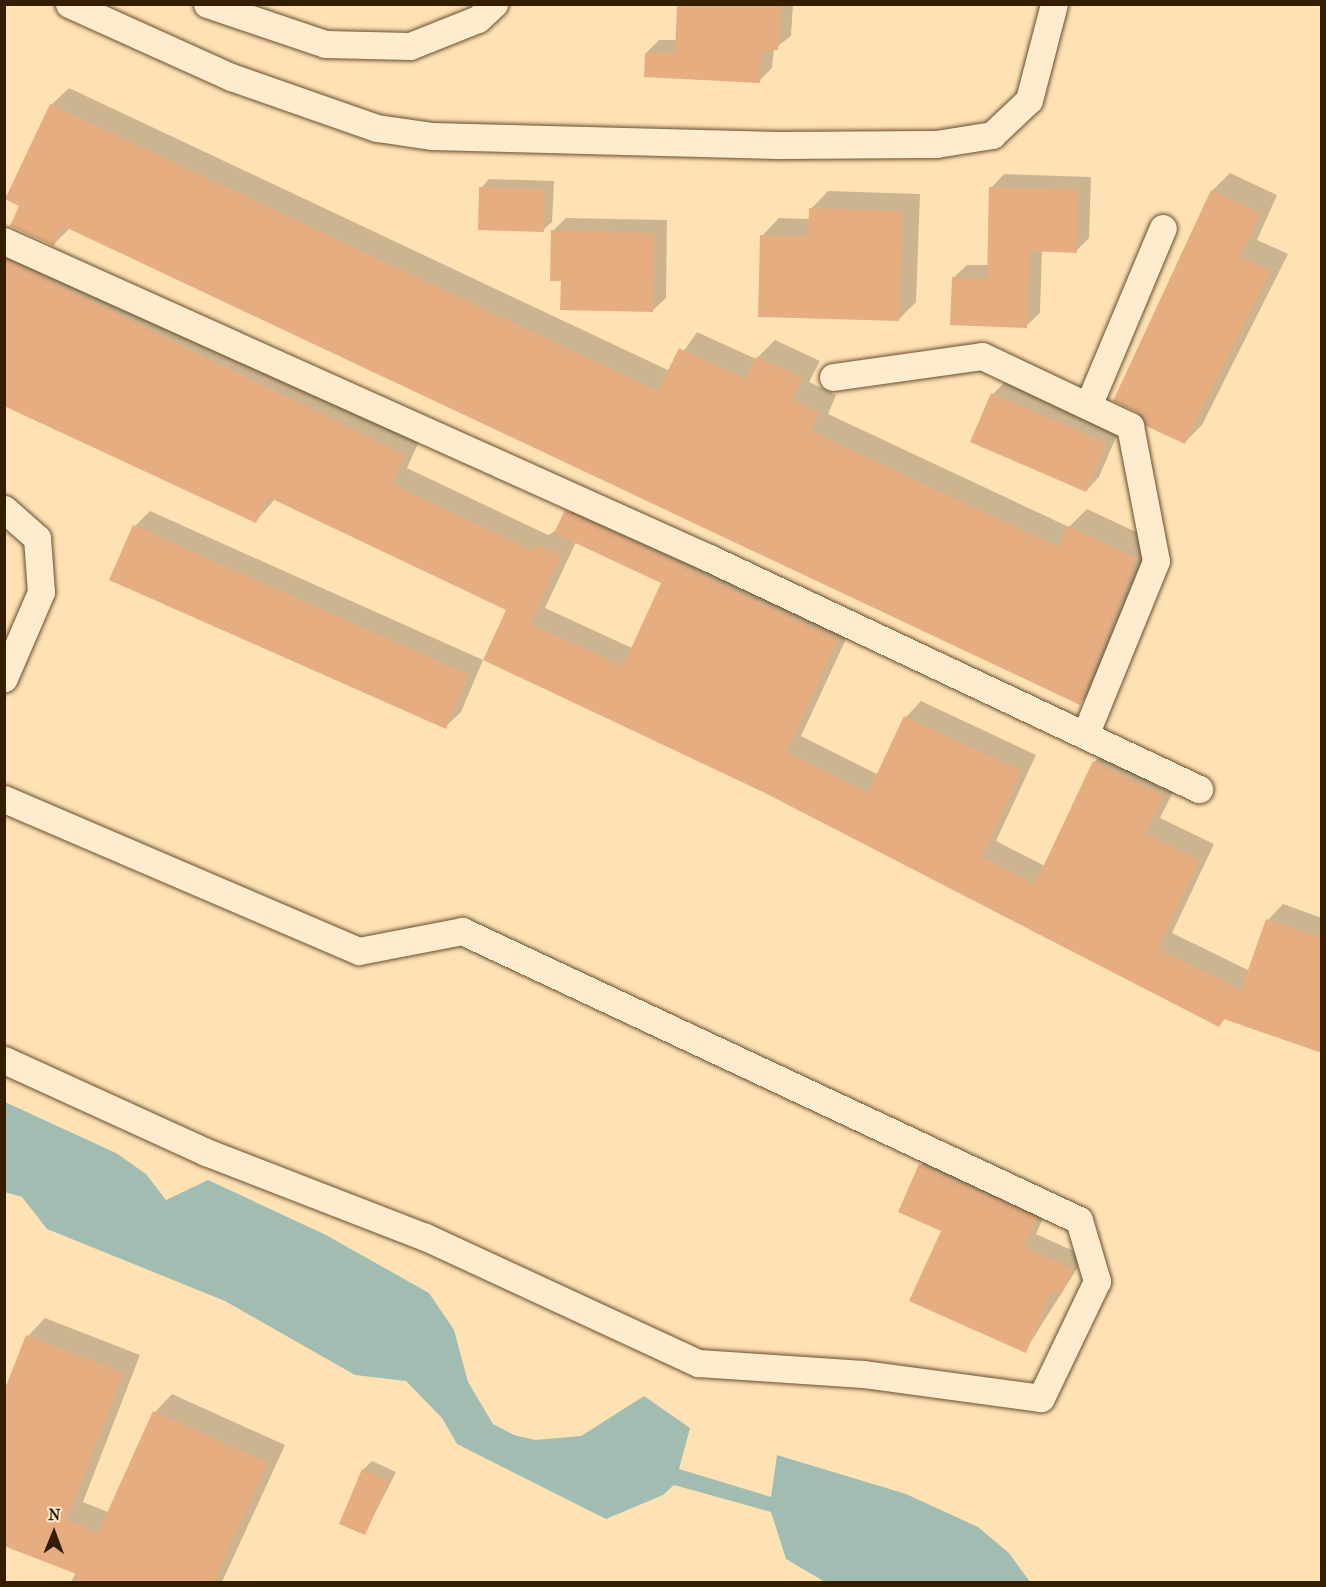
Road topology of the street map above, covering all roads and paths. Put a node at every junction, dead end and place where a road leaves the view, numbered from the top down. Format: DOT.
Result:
graph roads {
  1 [pos="69,4"];
  2 [pos="207,4"];
  3 [pos="494,4"];
  4 [pos="1054,4"];
  5 [pos="1163,228"];
  6 [pos="4,241"];
  7 [pos="833,377"];
  8 [pos="1088,406"];
  9 [pos="4,509"];
  10 [pos="4,678"];
  11 [pos="1085,735"];
  12 [pos="1199,789"];
  13 [pos="4,799"];
  14 [pos="4,1060"];
  1 -- 4 [label="lane"];
  2 -- 3 [label="lane"];
  5 -- 8 [label="lane"];
  6 -- 11 [label="lane"];
  7 -- 8 [label="lane"];
  8 -- 11 [label="lane"];
  9 -- 10 [label="lane"];
  11 -- 12 [label="lane"];
  13 -- 14 [label="lane"];
}
